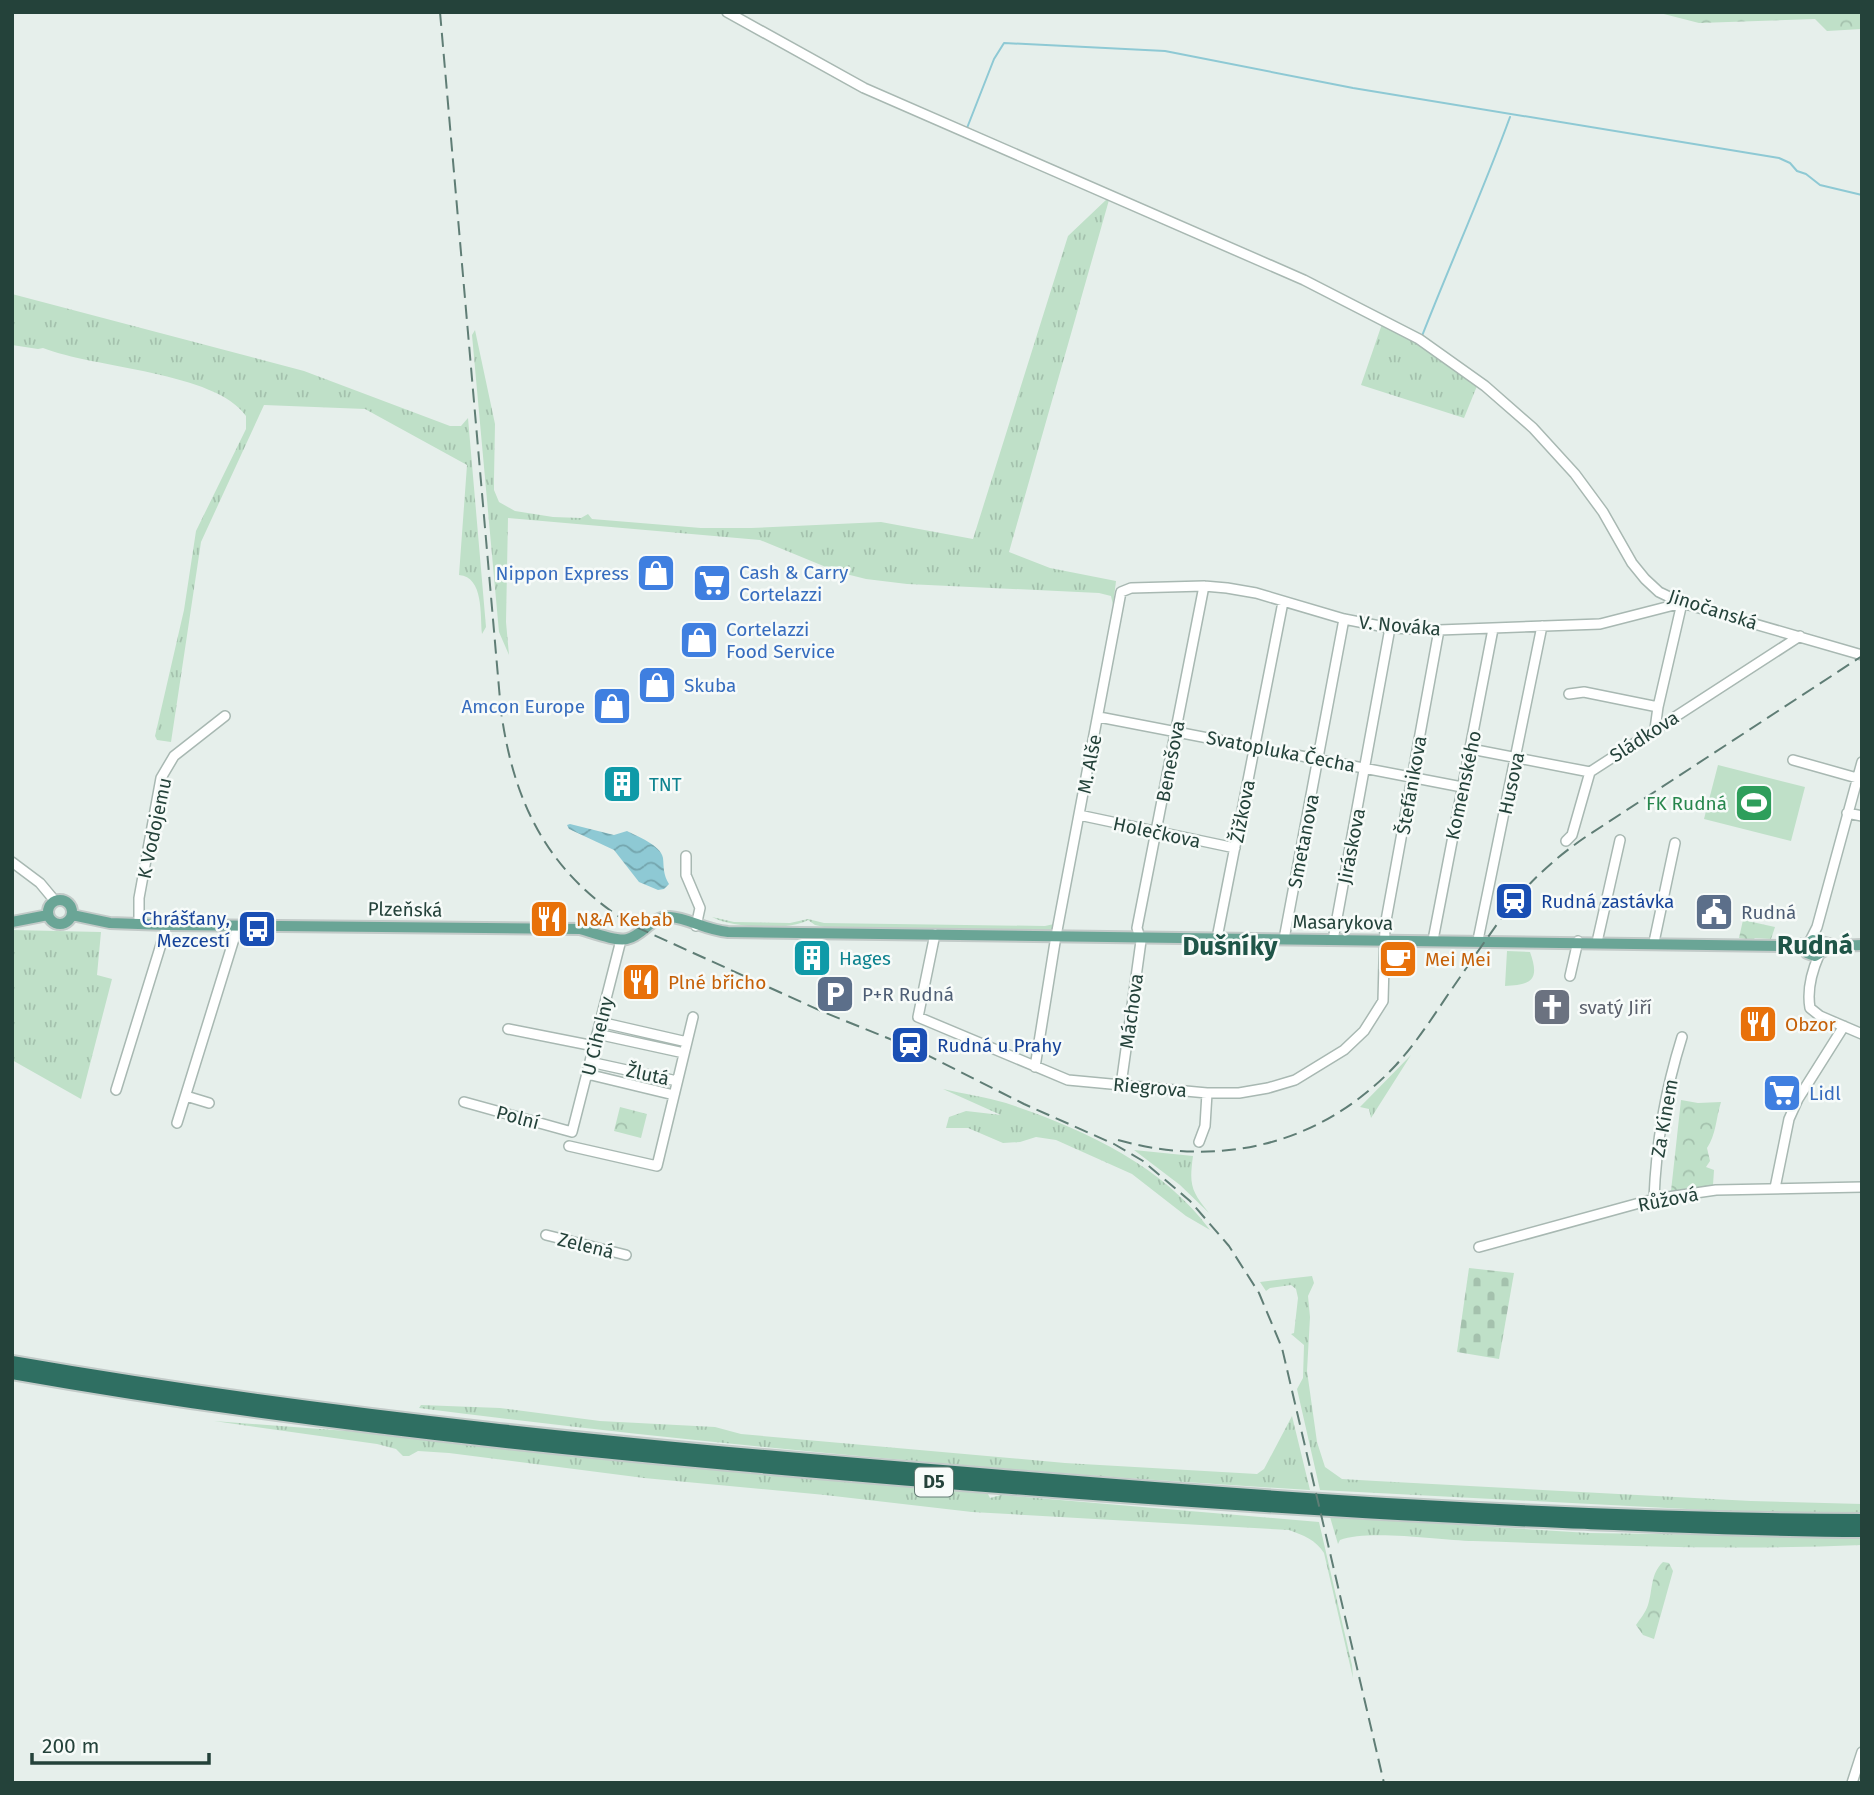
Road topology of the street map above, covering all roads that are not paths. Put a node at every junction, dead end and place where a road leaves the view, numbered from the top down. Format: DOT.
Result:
graph roads {
  1 [pos="727,12"];
  2 [pos="1204,586"];
  3 [pos="1121,592"];
  4 [pos="1283,602"];
  5 [pos="1682,603"];
  6 [pos="1344,619"];
  7 [pos="1542,626"];
  8 [pos="1390,628"];
  9 [pos="1493,629"];
  10 [pos="1439,630"];
  11 [pos="1800,636"];
  12 [pos="1862,655"];
  13 [pos="1569,694"];
  14 [pos="1658,707"];
  15 [pos="225,716"];
  16 [pos="1099,717"];
  17 [pos="1655,729"];
  18 [pos="1176,731"];
  19 [pos="1254,747"];
  20 [pos="1471,749"];
  21 [pos="1517,757"];
  22 [pos="1318,759"];
  23 [pos="1793,760"];
  24 [pos="1862,762"];
  25 [pos="1366,767"];
  26 [pos="1590,772"];
  27 [pos="1413,777"];
  28 [pos="1857,778"];
  29 [pos="1462,787"];
  30 [pos="1847,813"];
  31 [pos="1079,815"];
  32 [pos="1862,816"];
  33 [pos="1157,832"];
  34 [pos="1620,840"];
  35 [pos="1566,841"];
  36 [pos="1675,843"];
  37 [pos="1235,849"];
  38 [pos="686,856"];
  39 [pos="12,862"];
  40 [pos="55,901"];
  41 [pos="48,915"];
  42 [pos="72,915"];
  43 [pos="12,922"];
  44 [pos="139,924"];
  45 [pos="167,925"];
  46 [pos="238,926"];
  47 [pos="696,926"];
  48 [pos="934,934"];
  49 [pos="1056,936"];
  50 [pos="1139,937"];
  51 [pos="1217,938"];
  52 [pos="1284,939"];
  53 [pos="1385,939"];
  54 [pos="621,940"];
  55 [pos="1333,940"];
  56 [pos="1433,940"];
  57 [pos="1478,940"];
  58 [pos="1578,941"];
  59 [pos="1597,942"];
  60 [pos="1654,942"];
  61 [pos="1862,945"];
  62 [pos="1814,948"];
  63 [pos="1570,976"];
  64 [pos="693,1017"];
  65 [pos="600,1022"];
  66 [pos="1844,1026"];
  67 [pos="508,1029"];
  68 [pos="597,1034"];
  69 [pos="1862,1034"];
  70 [pos="1682,1037"];
  71 [pos="687,1042"];
  72 [pos="594,1046"];
  73 [pos="684,1053"];
  74 [pos="590,1062"];
  75 [pos="1035,1067"];
  76 [pos="587,1074"];
  77 [pos="677,1081"];
  78 [pos="1121,1085"];
  79 [pos="116,1090"];
  80 [pos="1207,1093"];
  81 [pos="674,1095"];
  82 [pos="186,1096"];
  83 [pos="464,1102"];
  84 [pos="209,1103"];
  85 [pos="177,1124"];
  86 [pos="572,1132"];
  87 [pos="1199,1142"];
  88 [pos="569,1146"];
  89 [pos="1862,1187"];
  90 [pos="1775,1188"];
  91 [pos="1654,1199"];
  92 [pos="546,1235"];
  93 [pos="1479,1247"];
  94 [pos="626,1255"];
  95 [pos="12,1362"];
  96 [pos="12,1373"];
  97 [pos="1862,1520"];
  98 [pos="1862,1531"];
  99 [pos="1862,1752"];
  100 [pos="1853,1783"];
  1 -- 5 [label="street, Jinočanská"];
  2 -- 3 [label="street, V. Nováka"];
  2 -- 4 [label="street, V. Nováka"];
  2 -- 18 [label="street, Benešova"];
  3 -- 16 [label="street, M. Alše"];
  4 -- 6 [label="street, V. Nováka"];
  4 -- 19 [label="street, Žižkova"];
  5 -- 7 [label="street, V. Nováka"];
  5 -- 11 [label="street, Jinočanská"];
  5 -- 14 [label="street"];
  6 -- 8 [label="street, V. Nováka"];
  6 -- 22 [label="street, Smetanova"];
  7 -- 9 [label="street, V. Nováka"];
  7 -- 21 [label="street, Husova"];
  8 -- 10 [label="street, V. Nováka"];
  8 -- 25 [label="street, Jiráskova"];
  9 -- 10 [label="street, V. Nováka"];
  9 -- 20 [label="street, Komenského"];
  10 -- 27 [label="street, Štefánikova"];
  11 -- 12 [label="street, Jinočanská"];
  11 -- 17 [label="street, Sládkova"];
  13 -- 14 [label="street"];
  14 -- 17 [label="street"];
  15 -- 44 [label="street, K Vodojemu"];
  16 -- 18 [label="street, Svatopluka Čecha"];
  16 -- 31 [label="street, M. Alše"];
  17 -- 26 [label="street, Sládkova"];
  18 -- 19 [label="street, Svatopluka Čecha"];
  18 -- 33 [label="street, Benešova"];
  19 -- 22 [label="street, Svatopluka Čecha"];
  19 -- 37 [label="street, Žižkova"];
  20 -- 21 [label="street, Sládkova"];
  20 -- 29 [label="street, Komenského"];
  21 -- 26 [label="street, Sládkova"];
  21 -- 57 [label="street, Husova"];
  22 -- 25 [label="street, Svatopluka Čecha"];
  22 -- 52 [label="street, Smetanova"];
  23 -- 28 [label="street"];
  24 -- 28 [label="street"];
  25 -- 27 [label="street, Svatopluka Čecha"];
  25 -- 55 [label="street, Jiráskova"];
  26 -- 35 [label="street"];
  27 -- 29 [label="street, Svatopluka Čecha"];
  27 -- 53 [label="street, Štefánikova"];
  28 -- 30 [label="street"];
  29 -- 56 [label="street, Komenského"];
  30 -- 32 [label="street"];
  30 -- 62 [label="street"];
  31 -- 33 [label="street, Holečkova"];
  31 -- 49 [label="street, M. Alše"];
  33 -- 37 [label="street, Holečkova"];
  33 -- 50 [label="street, Benešova"];
  34 -- 59 [label="street"];
  36 -- 60 [label="street"];
  37 -- 51 [label="street, Žižkova"];
  38 -- 47 [label="street"];
  39 -- 40 [label="street"];
  40 -- 41 [label="main road"];
  40 -- 42 [label="main road, Plzeňská"];
  41 -- 42 [label="main road, Plzeňská"];
  41 -- 43 [label="main road, Plzeňská"];
  42 -- 44 [label="main road, Plzeňská"];
  44 -- 45 [label="main road, Plzeňská"];
  45 -- 46 [label="main road, Plzeňská"];
  45 -- 79 [label="street"];
  46 -- 54 [label="main road, Plzeňská"];
  46 -- 82 [label="street"];
  47 -- 48 [label="main road, Masarykova"];
  47 -- 54 [label="main road"];
  48 -- 49 [label="main road, Masarykova"];
  48 -- 75 [label="street, Riegrova"];
  49 -- 50 [label="main road, Masarykova"];
  49 -- 75 [label="street, M. Alše"];
  50 -- 51 [label="main road, Masarykova"];
  50 -- 78 [label="street, Máchova"];
  51 -- 52 [label="main road, Masarykova"];
  52 -- 55 [label="main road, Masarykova"];
  53 -- 55 [label="main road, Masarykova"];
  53 -- 56 [label="main road, Masarykova"];
  53 -- 80 [label="street, Riegrova"];
  54 -- 65 [label="street, U Cihelny"];
  56 -- 57 [label="main road, Masarykova"];
  57 -- 58 [label="main road, Masarykova"];
  58 -- 59 [label="main road, Masarykova"];
  58 -- 63 [label="street"];
  59 -- 60 [label="main road, Masarykova"];
  60 -- 62 [label="main road, Masarykova"];
  61 -- 62 [label="main road"];
  62 -- 66 [label="street"];
  64 -- 71 [label="street, Žlutá"];
  65 -- 68 [label="street, U Cihelny"];
  65 -- 71 [label="street, Žlutá"];
  66 -- 69 [label="street"];
  66 -- 90 [label="street"];
  67 -- 72 [label="street"];
  68 -- 72 [label="street, U Cihelny"];
  68 -- 73 [label="street, Žlutá"];
  70 -- 91 [label="street, Za Kinem"];
  71 -- 73 [label="street, Žlutá"];
  72 -- 74 [label="street, U Cihelny"];
  73 -- 77 [label="street, Žlutá"];
  74 -- 76 [label="street, U Cihelny"];
  74 -- 77 [label="street, Žlutá"];
  75 -- 78 [label="street, Riegrova"];
  76 -- 81 [label="street"];
  76 -- 86 [label="street, U Cihelny"];
  77 -- 81 [label="street"];
  78 -- 80 [label="street, Riegrova"];
  80 -- 87 [label="street"];
  81 -- 88 [label="street"];
  82 -- 84 [label="street"];
  82 -- 85 [label="street"];
  83 -- 86 [label="street, Polní"];
  89 -- 90 [label="street, Růžová"];
  90 -- 91 [label="street, Růžová"];
  91 -- 93 [label="street, Růžová"];
  92 -- 94 [label="street, Zelená"];
  95 -- 97 [label="highway, D5"];
  96 -- 98 [label="highway, D5"];
  99 -- 100 [label="street"];
}
